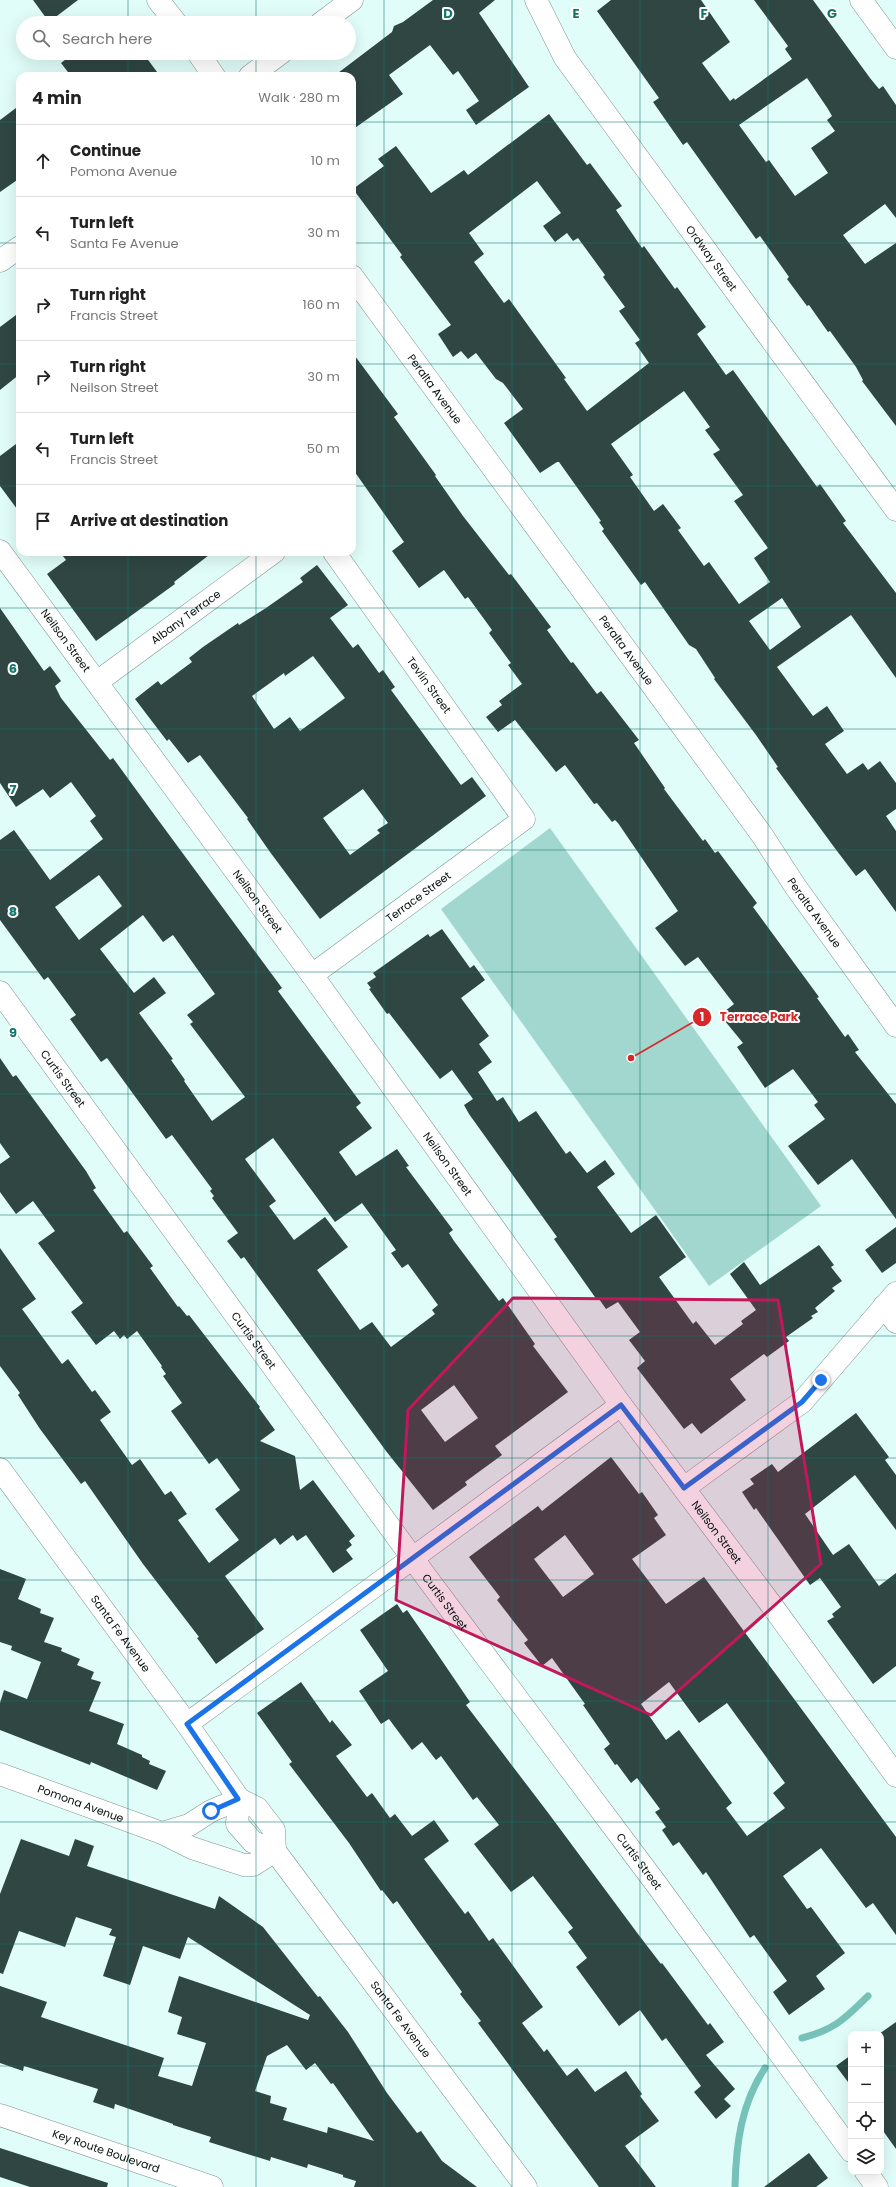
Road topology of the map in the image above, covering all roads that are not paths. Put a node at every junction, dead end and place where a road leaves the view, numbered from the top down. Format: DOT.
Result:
graph roads {
  1 [pos="158,0"];
  2 [pos="352,0"];
  3 [pos="536,0"];
  4 [pos="861,0"];
  5 [pos="171,16"];
  6 [pos="330,16"];
  7 [pos="896,48"];
  8 [pos="203,60"];
  9 [pos="272,60"];
  10 [pos="211,72"];
  11 [pos="255,72"];
  12 [pos="16,250"];
  13 [pos="0,261"];
  14 [pos="356,281"];
  15 [pos="896,510"];
  16 [pos="0,551"];
  17 [pos="269,556"];
  18 [pos="337,556"];
  19 [pos="97,682"];
  20 [pos="524,818"];
  21 [pos="312,975"];
  22 [pos="0,992"];
  23 [pos="896,1026"];
  24 [pos="892,1307"];
  25 [pos="621,1405"];
  26 [pos="0,1469"];
  27 [pos="684,1488"];
  28 [pos="413,1559"];
  29 [pos="187,1724"];
  30 [pos="0,1774"];
  31 [pos="896,1776"];
  32 [pos="238,1799"];
  33 [pos="162,1833"];
  34 [pos="275,1851"];
  35 [pos="0,2116"];
  36 [pos="848,2147"];
  37 [pos="868,2175"];
  38 [pos="212,2187"];
  39 [pos="526,2187"];
  40 [pos="877,2187"];
  1 -- 5 [label="street"];
  2 -- 6 [label="street"];
  3 -- 15 [label="street, Ordway Street"];
  4 -- 7 [label="street"];
  8 -- 10 [label="street"];
  9 -- 11 [label="street"];
  12 -- 13 [label="street"];
  14 -- 23 [label="street, Peralta Avenue"];
  16 -- 19 [label="street, Neilson Street"];
  17 -- 19 [label="street, Albany Terrace"];
  18 -- 20 [label="street, Tevlin Street"];
  19 -- 21 [label="street, Neilson Street"];
  20 -- 21 [label="street, Terrace Street"];
  21 -- 25 [label="street, Neilson Street"];
  22 -- 28 [label="street, Curtis Street"];
  24 -- 27 [label="street"];
  25 -- 27 [label="street, Neilson Street"];
  25 -- 28 [label="street"];
  26 -- 29 [label="street, Santa Fe Avenue"];
  27 -- 31 [label="street, Neilson Street"];
  28 -- 29 [label="street"];
  28 -- 36 [label="street, Curtis Street"];
  29 -- 32 [label="street, Santa Fe Avenue"];
  30 -- 33 [label="street, Pomona Avenue"];
  32 -- 33 [label="street"];
  32 -- 34 [label="street"];
  33 -- 34 [label="street, Pomona Avenue"];
  34 -- 39 [label="street, Santa Fe Avenue"];
  35 -- 38 [label="street, Key Route Boulevard"];
  37 -- 40 [label="street"];
}
